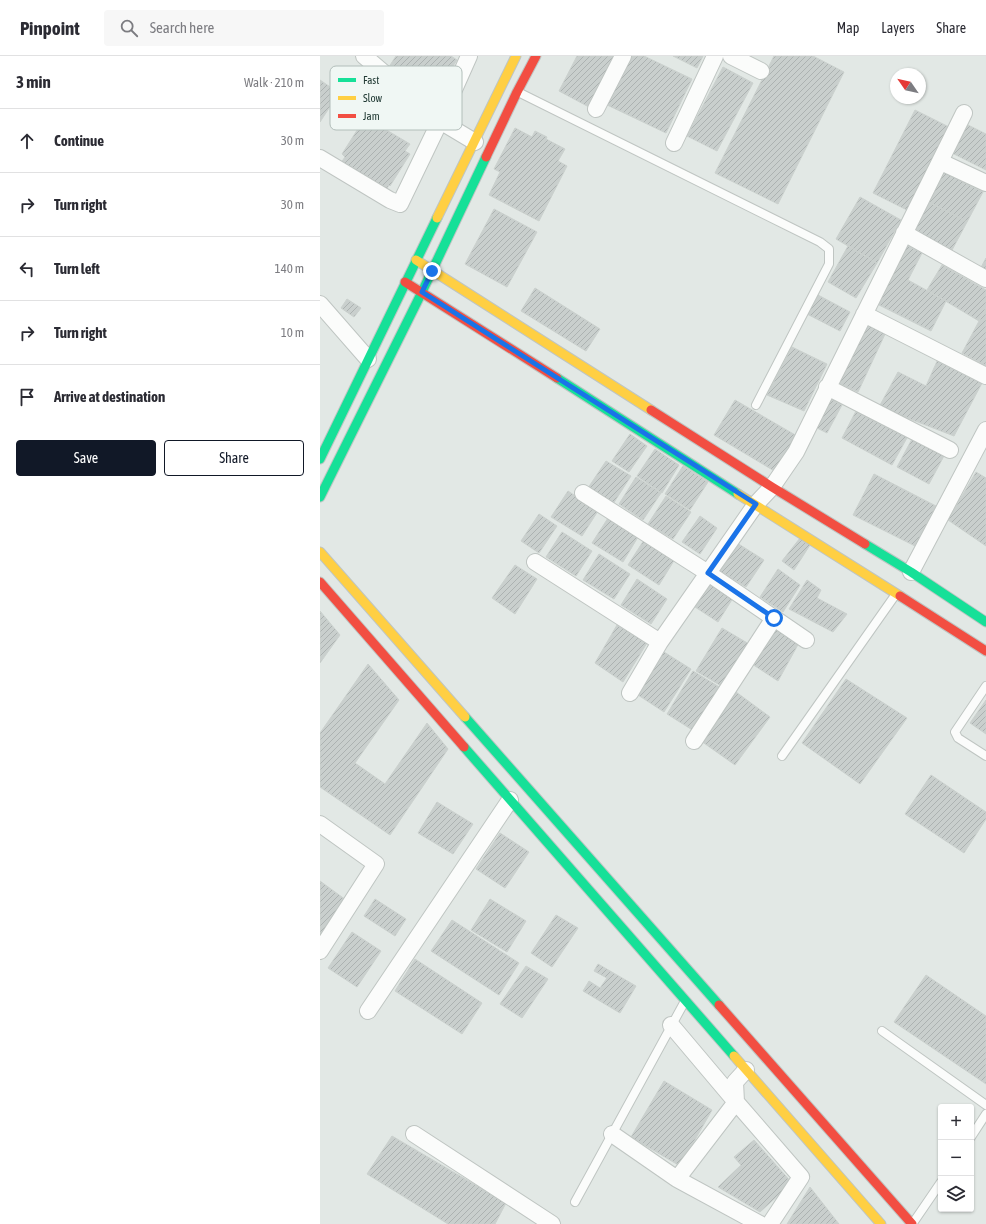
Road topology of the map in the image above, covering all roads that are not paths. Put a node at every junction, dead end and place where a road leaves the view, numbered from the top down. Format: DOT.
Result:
graph roads {
  1 [pos="364,56"];
  2 [pos="469,56"];
  3 [pos="516,56"];
  4 [pos="536,56"];
  5 [pos="623,56"];
  6 [pos="715,56"];
  7 [pos="731,56"];
  8 [pos="376,66"];
  9 [pos="761,71"];
  10 [pos="462,72"];
  11 [pos="517,92"];
  12 [pos="596,109"];
  13 [pos="964,114"];
  14 [pos="436,130"];
  15 [pos="455,130"];
  16 [pos="475,142"];
  17 [pos="674,143"];
  18 [pos="320,158"];
  19 [pos="941,162"];
  20 [pos="986,183"];
  21 [pos="904,233"];
  22 [pos="416,260"];
  23 [pos="432,271"];
  24 [pos="986,279"];
  25 [pos="405,282"];
  26 [pos="422,292"];
  27 [pos="320,304"];
  28 [pos="864,314"];
  29 [pos="368,359"];
  30 [pos="986,376"];
  31 [pos="827,387"];
  32 [pos="756,405"];
  33 [pos="986,430"];
  34 [pos="950,450"];
  35 [pos="320,459"];
  36 [pos="772,487"];
  37 [pos="583,493"];
  38 [pos="320,497"];
  39 [pos="756,504"];
  40 [pos="320,552"];
  41 [pos="535,562"];
  42 [pos="911,572"];
  43 [pos="708,573"];
  44 [pos="320,582"];
  45 [pos="897,594"];
  46 [pos="774,618"];
  47 [pos="986,622"];
  48 [pos="806,640"];
  49 [pos="660,642"];
  50 [pos="986,651"];
  51 [pos="986,686"];
  52 [pos="630,693"];
  53 [pos="694,741"];
  54 [pos="782,756"];
  55 [pos="986,756"];
  56 [pos="510,800"];
  57 [pos="320,824"];
  58 [pos="320,951"];
  59 [pos="685,1000"];
  60 [pos="368,1011"];
  61 [pos="671,1025"];
  62 [pos="882,1031"];
  63 [pos="746,1070"];
  64 [pos="736,1102"];
  65 [pos="986,1105"];
  66 [pos="986,1114"];
  67 [pos="974,1132"];
  68 [pos="414,1134"];
  69 [pos="612,1134"];
  70 [pos="677,1180"];
  71 [pos="938,1186"];
  72 [pos="575,1202"];
  73 [pos="876,1222"];
  74 [pos="552,1224"];
  75 [pos="760,1224"];
  76 [pos="770,1224"];
  77 [pos="913,1224"];
  1 -- 8 [label="street"];
  2 -- 10 [label="street"];
  3 -- 16 [label="street"];
  4 -- 11 [label="street"];
  5 -- 12 [label="street"];
  6 -- 17 [label="street"];
  7 -- 9 [label="street"];
  11 -- 23 [label="street"];
  11 -- 32 [label="lane"];
  13 -- 19 [label="street"];
  14 -- 18 [label="street"];
  15 -- 16 [label="street"];
  16 -- 22 [label="street"];
  19 -- 20 [label="street"];
  19 -- 21 [label="street"];
  21 -- 24 [label="street"];
  21 -- 28 [label="street"];
  22 -- 23 [label="street"];
  22 -- 25 [label="street"];
  23 -- 26 [label="street"];
  23 -- 36 [label="street"];
  25 -- 26 [label="street"];
  25 -- 29 [label="street"];
  26 -- 38 [label="street"];
  26 -- 39 [label="street"];
  27 -- 29 [label="street"];
  28 -- 30 [label="street"];
  28 -- 31 [label="street"];
  29 -- 35 [label="street"];
  31 -- 34 [label="street"];
  31 -- 36 [label="street"];
  33 -- 42 [label="street"];
  36 -- 39 [label="street"];
  36 -- 42 [label="street"];
  37 -- 43 [label="street"];
  39 -- 43 [label="street"];
  39 -- 45 [label="street"];
  40 -- 77 [label="street"];
  41 -- 49 [label="street"];
  42 -- 47 [label="street"];
  43 -- 46 [label="street"];
  43 -- 49 [label="street"];
  44 -- 56 [label="street"];
  45 -- 50 [label="street"];
  45 -- 54 [label="lane"];
  46 -- 48 [label="street"];
  46 -- 53 [label="street"];
  49 -- 52 [label="street"];
  51 -- 55 [label="lane"];
  56 -- 59 [label="street"];
  56 -- 60 [label="street"];
  57 -- 58 [label="street"];
  59 -- 61 [label="lane"];
  59 -- 63 [label="street"];
  61 -- 64 [label="street"];
  61 -- 69 [label="lane"];
  62 -- 65 [label="lane"];
  63 -- 64 [label="street"];
  63 -- 73 [label="street"];
  64 -- 70 [label="street"];
  64 -- 76 [label="street"];
  66 -- 67 [label="lane"];
  68 -- 74 [label="street"];
  69 -- 70 [label="street"];
  69 -- 72 [label="lane"];
  70 -- 75 [label="street"];
  71 -- 77 [label="lane"];
}
